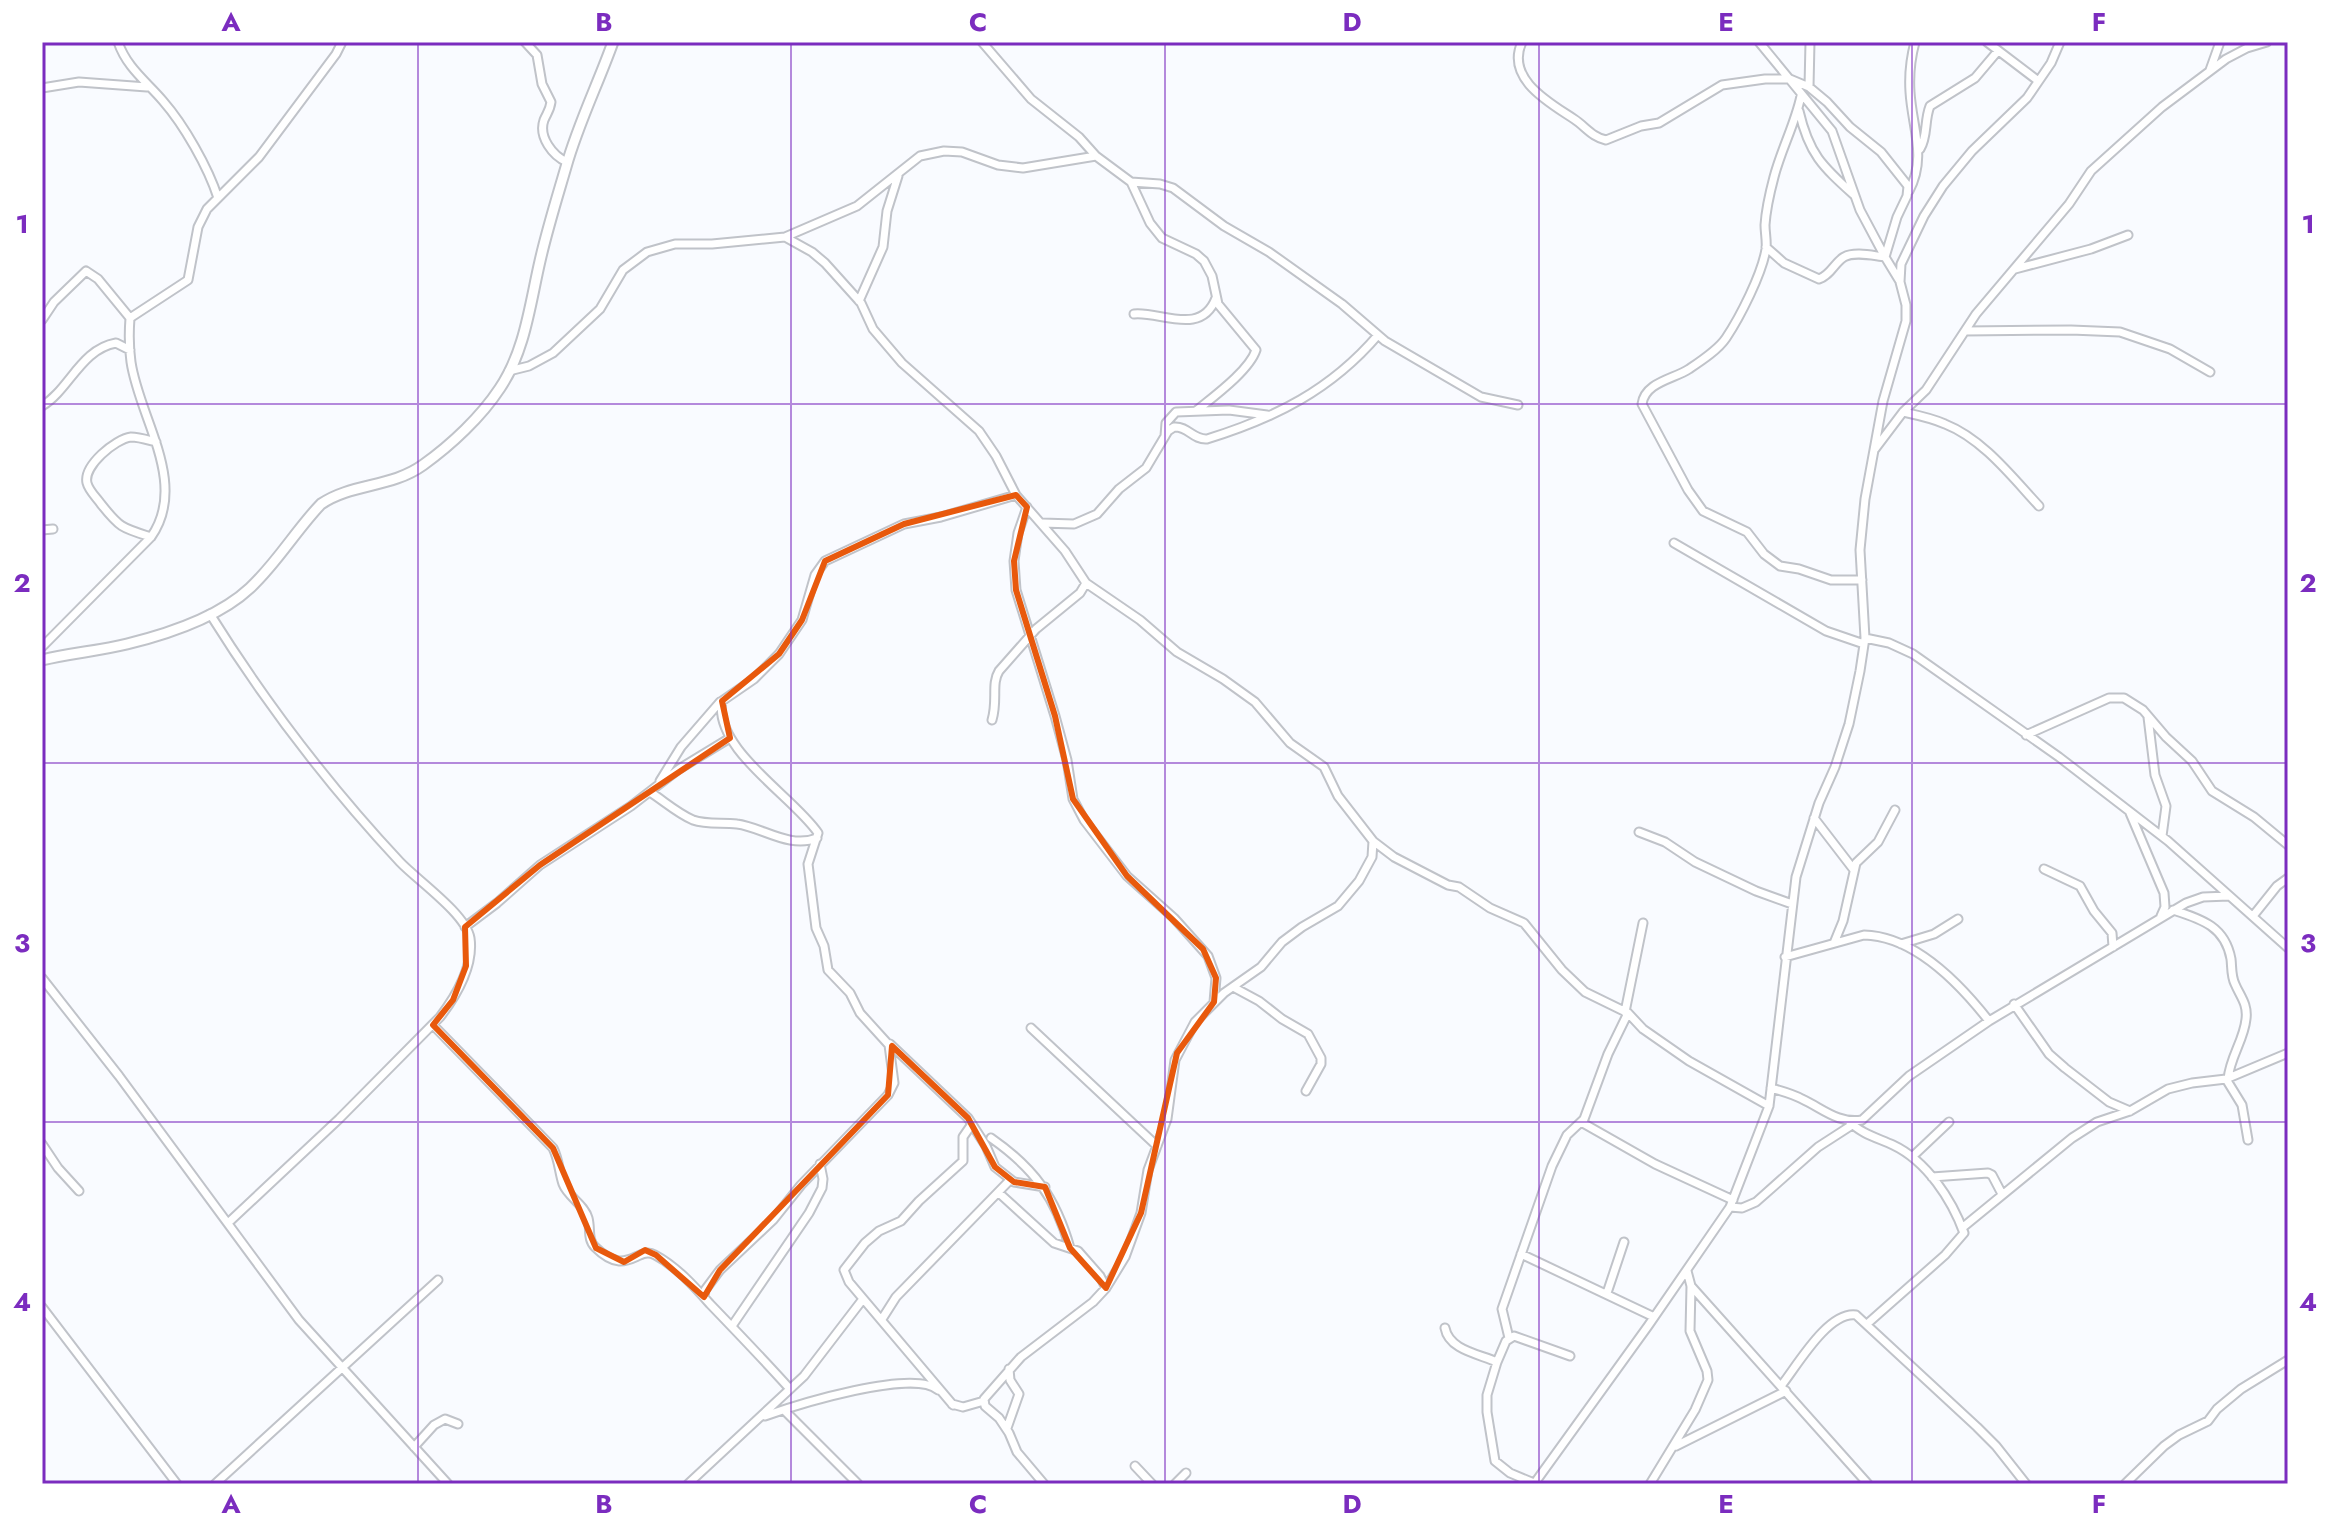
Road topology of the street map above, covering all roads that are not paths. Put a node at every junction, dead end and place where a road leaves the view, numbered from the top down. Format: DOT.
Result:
graph roads {
  1 [pos="118,42"];
  2 [pos="342,42"];
  3 [pos="525,42"];
  4 [pos="613,42"];
  5 [pos="982,42"];
  6 [pos="1522,42"];
  7 [pos="1810,42"];
  8 [pos="1915,42"];
  9 [pos="1987,42"];
  10 [pos="2060,42"];
  11 [pos="2220,42"];
  12 [pos="2267,42"];
  13 [pos="1764,44"];
  14 [pos="1997,52"];
  15 [pos="2209,73"];
  16 [pos="1790,79"];
  17 [pos="2037,80"];
  18 [pos="147,87"];
  19 [pos="1809,87"];
  20 [pos="42,88"];
  21 [pos="1801,96"];
  22 [pos="1798,110"];
  23 [pos="1919,152"];
  24 [pos="1096,156"];
  25 [pos="567,162"];
  26 [pos="899,173"];
  27 [pos="1131,182"];
  28 [pos="1909,191"];
  29 [pos="1855,196"];
  30 [pos="218,198"];
  31 [pos="2128,235"];
  32 [pos="785,237"];
  33 [pos="1766,247"];
  34 [pos="1885,257"];
  35 [pos="2013,269"];
  36 [pos="1900,282"];
  37 [pos="1216,298"];
  38 [pos="859,301"];
  39 [pos="1134,314"];
  40 [pos="130,318"];
  41 [pos="42,320"];
  42 [pos="1965,331"];
  43 [pos="1378,335"];
  44 [pos="130,350"];
  45 [pos="509,371"];
  46 [pos="2210,372"];
  47 [pos="1518,405"];
  48 [pos="42,406"];
  49 [pos="1196,411"];
  50 [pos="1903,412"];
  51 [pos="1269,416"];
  52 [pos="1165,439"];
  53 [pos="156,442"];
  54 [pos="1872,452"];
  55 [pos="1016,495"];
  56 [pos="2039,506"];
  57 [pos="1027,507"];
  58 [pos="1042,523"];
  59 [pos="53,529"];
  60 [pos="42,530"];
  61 [pos="151,537"];
  62 [pos="1674,543"];
  63 [pos="1862,580"];
  64 [pos="1086,583"];
  65 [pos="210,614"];
  66 [pos="1029,637"];
  67 [pos="1864,641"];
  68 [pos="42,647"];
  69 [pos="42,660"];
  70 [pos="722,701"];
  71 [pos="2148,716"];
  72 [pos="992,720"];
  73 [pos="2026,735"];
  74 [pos="730,738"];
  75 [pos="654,789"];
  76 [pos="1895,810"];
  77 [pos="2129,811"];
  78 [pos="1814,818"];
  79 [pos="1639,832"];
  80 [pos="2162,836"];
  81 [pos="817,838"];
  82 [pos="1373,841"];
  83 [pos="2288,845"];
  84 [pos="2044,869"];
  85 [pos="1854,870"];
  86 [pos="2288,878"];
  87 [pos="2229,896"];
  88 [pos="1792,904"];
  89 [pos="2173,910"];
  90 [pos="2253,916"];
  91 [pos="2161,918"];
  92 [pos="1958,919"];
  93 [pos="1643,923"];
  94 [pos="465,927"];
  95 [pos="1834,943"];
  96 [pos="1901,944"];
  97 [pos="2113,947"];
  98 [pos="2288,948"];
  99 [pos="1785,957"];
  100 [pos="42,978"];
  101 [pos="1233,987"];
  102 [pos="1214,1002"];
  103 [pos="2014,1004"];
  104 [pos="1626,1012"];
  105 [pos="1989,1021"];
  106 [pos="433,1025"];
  107 [pos="1031,1028"];
  108 [pos="886,1040"];
  109 [pos="2288,1053"];
  110 [pos="2227,1079"];
  111 [pos="1771,1088"];
  112 [pos="1306,1091"];
  113 [pos="1769,1106"];
  114 [pos="2130,1111"];
  115 [pos="1581,1122"];
  116 [pos="1949,1122"];
  117 [pos="1851,1123"];
  118 [pos="972,1124"];
  119 [pos="991,1138"];
  120 [pos="2248,1140"];
  121 [pos="42,1144"];
  122 [pos="1157,1146"];
  123 [pos="1912,1157"];
  124 [pos="820,1164"];
  125 [pos="1932,1177"];
  126 [pos="1010,1180"];
  127 [pos="1045,1187"];
  128 [pos="79,1191"];
  129 [pos="999,1193"];
  130 [pos="2002,1194"];
  131 [pos="1732,1203"];
  132 [pos="228,1223"];
  133 [pos="1962,1228"];
  134 [pos="1624,1242"];
  135 [pos="1070,1248"];
  136 [pos="1521,1254"];
  137 [pos="1687,1271"];
  138 [pos="438,1280"];
  139 [pos="1691,1286"];
  140 [pos="1106,1288"];
  141 [pos="1607,1293"];
  142 [pos="704,1297"];
  143 [pos="863,1299"];
  144 [pos="42,1307"];
  145 [pos="1654,1317"];
  146 [pos="882,1319"];
  147 [pos="1867,1324"];
  148 [pos="732,1326"];
  149 [pos="1445,1328"];
  150 [pos="1509,1338"];
  151 [pos="1570,1356"];
  152 [pos="2288,1360"];
  153 [pos="1497,1362"];
  154 [pos="1009,1369"];
  155 [pos="342,1370"];
  156 [pos="790,1389"];
  157 [pos="1783,1389"];
  158 [pos="984,1401"];
  159 [pos="953,1405"];
  160 [pos="784,1410"];
  161 [pos="763,1416"];
  162 [pos="458,1424"];
  163 [pos="1007,1428"];
  164 [pos="1674,1446"];
  165 [pos="414,1447"];
  166 [pos="1135,1466"];
  167 [pos="1186,1473"];
  168 [pos="177,1484"];
  169 [pos="215,1484"];
  170 [pos="448,1484"];
  171 [pos="688,1484"];
  172 [pos="858,1484"];
  173 [pos="1044,1484"];
  174 [pos="1152,1484"];
  175 [pos="1175,1484"];
  176 [pos="1534,1484"];
  177 [pos="1650,1484"];
  178 [pos="1868,1484"];
  179 [pos="2026,1484"];
  180 [pos="2125,1484"];
  1 -- 18 [label="street"];
  2 -- 30 [label="street"];
  3 -- 25 [label="street"];
  4 -- 25 [label="street"];
  5 -- 24 [label="street"];
  6 -- 16 [label="street"];
  7 -- 19 [label="street"];
  8 -- 23 [label="street"];
  9 -- 14 [label="street"];
  10 -- 17 [label="street"];
  11 -- 15 [label="street"];
  12 -- 15 [label="street"];
  13 -- 16 [label="street"];
  14 -- 17 [label="street"];
  14 -- 23 [label="street"];
  15 -- 35 [label="street"];
  16 -- 19 [label="street"];
  16 -- 21 [label="street"];
  17 -- 36 [label="street"];
  18 -- 20 [label="street"];
  18 -- 30 [label="street"];
  19 -- 28 [label="street"];
  21 -- 22 [label="street"];
  21 -- 29 [label="street"];
  22 -- 29 [label="street"];
  22 -- 33 [label="street"];
  23 -- 28 [label="street"];
  24 -- 26 [label="street"];
  24 -- 27 [label="street"];
  25 -- 45 [label="street"];
  26 -- 32 [label="street"];
  26 -- 38 [label="street"];
  27 -- 37 [label="street"];
  27 -- 43 [label="street"];
  28 -- 34 [label="street"];
  29 -- 34 [label="street"];
  30 -- 40 [label="street"];
  31 -- 35 [label="street"];
  32 -- 38 [label="street"];
  32 -- 45 [label="street"];
  33 -- 34 [label="street"];
  33 -- 63 [label="street"];
  34 -- 36 [label="street"];
  35 -- 42 [label="street"];
  36 -- 54 [label="street"];
  37 -- 39 [label="street"];
  37 -- 49 [label="street"];
  38 -- 55 [label="street"];
  40 -- 41 [label="street"];
  40 -- 44 [label="street"];
  42 -- 46 [label="street"];
  42 -- 50 [label="street"];
  43 -- 47 [label="street"];
  43 -- 51 [label="street"];
  44 -- 48 [label="street"];
  44 -- 53 [label="street"];
  45 -- 65 [label="street"];
  49 -- 51 [label="street"];
  49 -- 52 [label="street"];
  50 -- 54 [label="street"];
  50 -- 56 [label="street"];
  51 -- 52 [label="street"];
  52 -- 58 [label="street"];
  53 -- 61 [label="street"];
  53 -- 61 [label="street"];
  54 -- 63 [label="street"];
  55 -- 57 [label="street"];
  55 -- 70 [label="street"];
  57 -- 58 [label="street"];
  57 -- 66 [label="street"];
  58 -- 64 [label="street"];
  59 -- 60 [label="street"];
  61 -- 68 [label="street"];
  62 -- 67 [label="street"];
  63 -- 67 [label="street"];
  64 -- 66 [label="street"];
  64 -- 82 [label="street"];
  65 -- 69 [label="street"];
  65 -- 94 [label="street"];
  66 -- 72 [label="street"];
  66 -- 102 [label="street"];
  67 -- 73 [label="street"];
  67 -- 78 [label="street"];
  70 -- 74 [label="street"];
  70 -- 75 [label="street"];
  71 -- 73 [label="street"];
  71 -- 80 [label="street"];
  71 -- 83 [label="street"];
  73 -- 77 [label="street"];
  74 -- 75 [label="street"];
  74 -- 81 [label="street"];
  75 -- 81 [label="street"];
  75 -- 94 [label="street"];
  76 -- 85 [label="street"];
  77 -- 80 [label="street"];
  77 -- 91 [label="street"];
  78 -- 85 [label="street"];
  78 -- 88 [label="street"];
  79 -- 88 [label="street"];
  80 -- 87 [label="street"];
  81 -- 108 [label="street"];
  82 -- 101 [label="street"];
  82 -- 104 [label="street"];
  84 -- 97 [label="street"];
  85 -- 95 [label="street"];
  86 -- 90 [label="street"];
  87 -- 89 [label="street"];
  87 -- 90 [label="street"];
  88 -- 99 [label="street"];
  89 -- 91 [label="street"];
  89 -- 110 [label="street"];
  90 -- 98 [label="street"];
  91 -- 97 [label="street"];
  92 -- 96 [label="street"];
  93 -- 104 [label="street"];
  94 -- 106 [label="street"];
  95 -- 96 [label="street"];
  95 -- 99 [label="street"];
  96 -- 105 [label="street"];
  97 -- 103 [label="street"];
  99 -- 111 [label="street"];
  100 -- 132 [label="street"];
  101 -- 102 [label="street"];
  101 -- 112 [label="street"];
  102 -- 122 [label="street"];
  103 -- 105 [label="street"];
  103 -- 114 [label="street"];
  104 -- 113 [label="street"];
  104 -- 115 [label="street"];
  105 -- 117 [label="street"];
  106 -- 132 [label="street"];
  106 -- 142 [label="street"];
  107 -- 122 [label="street"];
  108 -- 118 [label="street"];
  108 -- 124 [label="street"];
  109 -- 110 [label="street"];
  110 -- 114 [label="street"];
  110 -- 120 [label="street"];
  111 -- 113 [label="street"];
  111 -- 117 [label="street"];
  113 -- 131 [label="street"];
  114 -- 130 [label="street"];
  115 -- 131 [label="street"];
  115 -- 136 [label="street"];
  116 -- 123 [label="street"];
  117 -- 123 [label="street"];
  117 -- 131 [label="street"];
  118 -- 126 [label="street"];
  118 -- 143 [label="street"];
  119 -- 127 [label="street"];
  121 -- 128 [label="street"];
  122 -- 140 [label="street"];
  123 -- 125 [label="street"];
  124 -- 142 [label="street"];
  124 -- 148 [label="street"];
  125 -- 130 [label="street"];
  125 -- 133 [label="street"];
  126 -- 127 [label="street"];
  126 -- 129 [label="street"];
  127 -- 135 [label="street"];
  129 -- 135 [label="street"];
  129 -- 146 [label="street"];
  130 -- 133 [label="street"];
  131 -- 137 [label="street"];
  132 -- 155 [label="street"];
  133 -- 147 [label="street"];
  134 -- 141 [label="street"];
  135 -- 140 [label="street"];
  136 -- 141 [label="street"];
  136 -- 150 [label="street"];
  137 -- 139 [label="street"];
  137 -- 145 [label="street"];
  138 -- 155 [label="street"];
  139 -- 157 [label="street"];
  139 -- 164 [label="street"];
  140 -- 154 [label="street"];
  141 -- 145 [label="street"];
  142 -- 148 [label="street"];
  143 -- 146 [label="street"];
  143 -- 156 [label="street"];
  144 -- 168 [label="street"];
  145 -- 176 [label="street"];
  146 -- 159 [label="street"];
  147 -- 157 [label="street"];
  147 -- 179 [label="street"];
  148 -- 156 [label="street"];
  149 -- 153 [label="street"];
  150 -- 151 [label="street"];
  150 -- 153 [label="street"];
  152 -- 180 [label="street"];
  153 -- 176 [label="street"];
  154 -- 158 [label="street"];
  154 -- 163 [label="street"];
  155 -- 165 [label="street"];
  155 -- 169 [label="street"];
  156 -- 161 [label="street"];
  157 -- 164 [label="street"];
  157 -- 178 [label="street"];
  158 -- 159 [label="street"];
  158 -- 163 [label="street"];
  159 -- 160 [label="street"];
  160 -- 161 [label="street"];
  160 -- 172 [label="street"];
  161 -- 171 [label="street"];
  162 -- 165 [label="street"];
  163 -- 173 [label="street"];
  164 -- 177 [label="street"];
  165 -- 170 [label="street"];
  166 -- 174 [label="street"];
  167 -- 175 [label="street"];
}
